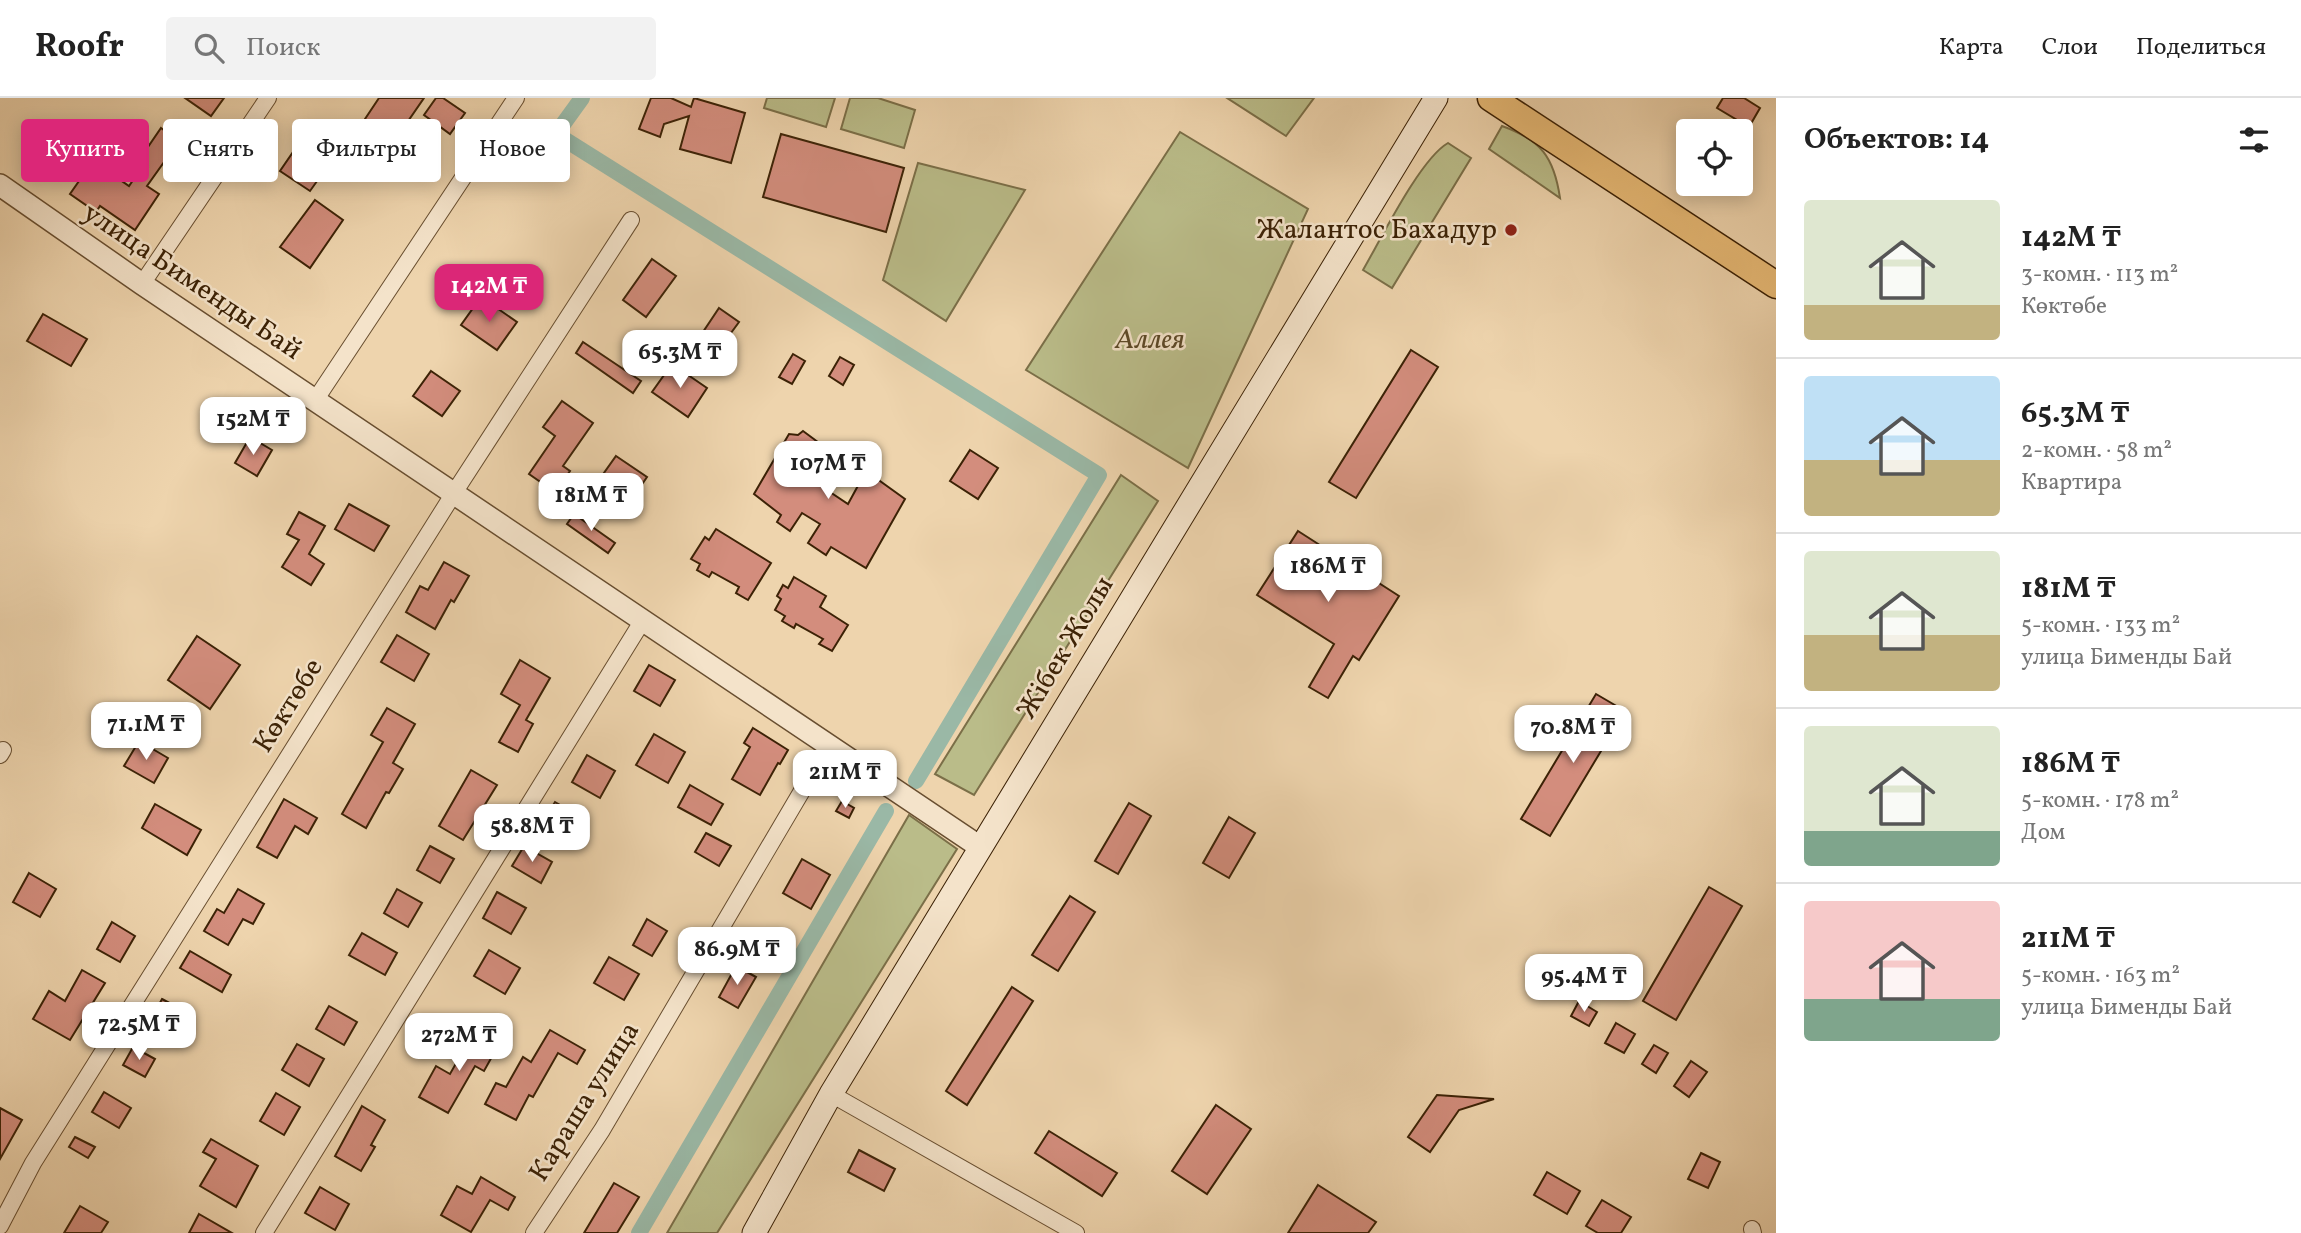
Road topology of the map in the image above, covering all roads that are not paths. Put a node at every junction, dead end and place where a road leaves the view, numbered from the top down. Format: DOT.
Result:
graph roads {
  1 [pos="268,98"];
  2 [pos="516,98"];
  3 [pos="1436,98"];
  4 [pos="1491,98"];
  5 [pos="0,185"];
  6 [pos="631,220"];
  7 [pos="142,284"];
  8 [pos="1776,285"];
  9 [pos="316,399"];
  10 [pos="454,493"];
  11 [pos="643,621"];
  12 [pos="829,745"];
  13 [pos="980,846"];
  14 [pos="831,1094"];
  15 [pos="0,1226"];
  16 [pos="264,1233"];
  17 [pos="534,1233"];
  18 [pos="754,1233"];
  19 [pos="1076,1233"];
  1 -- 7 [label="street"];
  2 -- 9 [label="street"];
  3 -- 13 [label="main road, Жібек Жолы"];
  4 -- 8 [label="main road"];
  5 -- 7 [label="street, улица Бименды Бай"];
  6 -- 10 [label="street, Көктөбе"];
  7 -- 9 [label="street, улица Бименды Бай"];
  9 -- 10 [label="street, улица Бименды Бай"];
  10 -- 11 [label="street, улица Бименды Бай"];
  10 -- 15 [label="street, Көктөбе"];
  11 -- 12 [label="street, улица Бименды Бай"];
  11 -- 16 [label="street"];
  12 -- 13 [label="street, улица Бименды Бай"];
  12 -- 17 [label="street, Караша улица"];
  13 -- 14 [label="main road, Жібек Жолы"];
  14 -- 18 [label="main road, Жібек Жолы"];
  14 -- 19 [label="street"];
}
